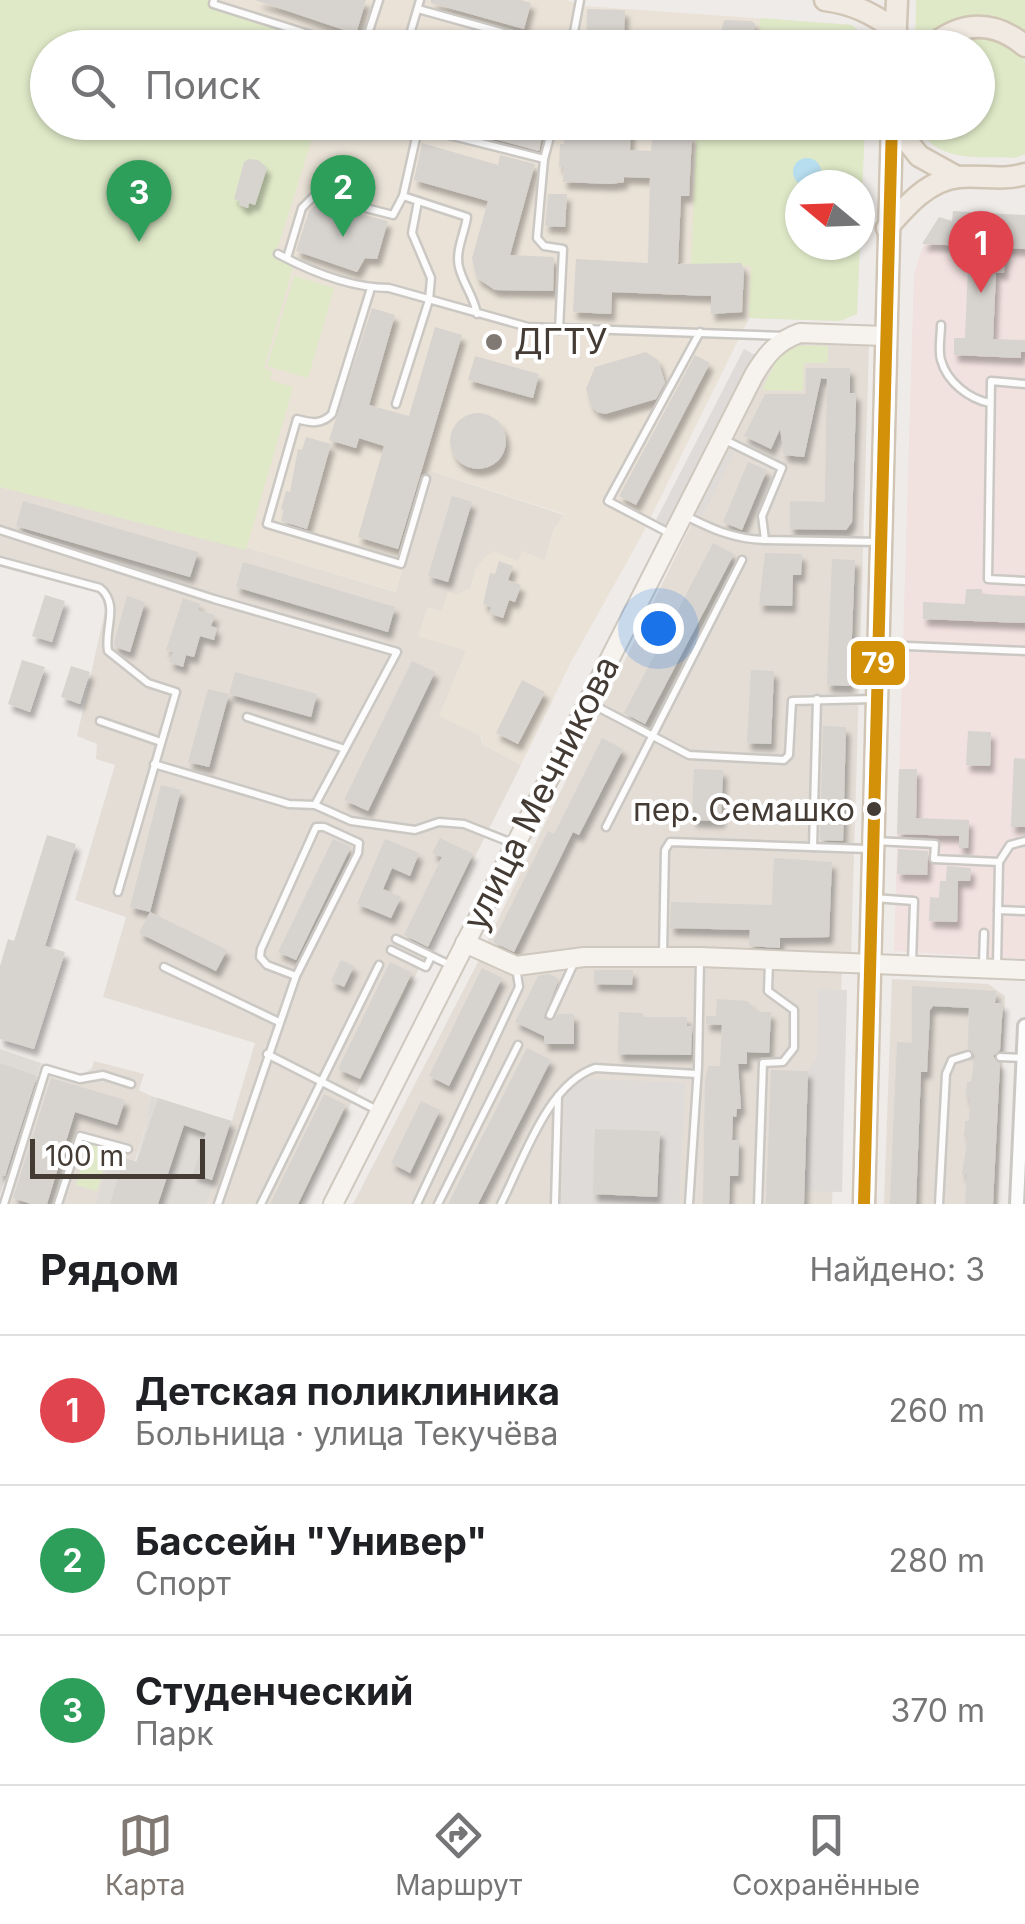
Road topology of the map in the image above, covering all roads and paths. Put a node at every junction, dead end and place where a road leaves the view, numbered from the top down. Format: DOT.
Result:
graph roads {
  1 [pos="214,0"];
  2 [pos="379,0"];
  3 [pos="420,0"];
  4 [pos="580,0"];
  5 [pos="825,0"];
  6 [pos="897,0"];
  7 [pos="418,9"];
  8 [pos="296,30"];
  9 [pos="369,30"];
  10 [pos="410,30"];
  11 [pos="493,30"];
  12 [pos="574,30"];
  13 [pos="885,30"];
  14 [pos="895,30"];
  15 [pos="956,30"];
  16 [pos="1025,46"];
  17 [pos="415,140"];
  18 [pos="465,140"];
  19 [pos="549,140"];
  20 [pos="891,140"];
  21 [pos="906,140"];
  22 [pos="544,160"];
  23 [pos="1025,174"];
  24 [pos="956,177"];
  25 [pos="1002,178"];
  26 [pos="1025,187"];
  27 [pos="403,196"];
  28 [pos="418,201"];
  29 [pos="887,228"];
  30 [pos="278,254"];
  31 [pos="287,258"];
  32 [pos="370,288"];
  33 [pos="429,300"];
  34 [pos="477,315"];
  35 [pos="941,326"];
  36 [pos="559,330"];
  37 [pos="700,332"];
  38 [pos="885,336"];
  39 [pos="788,337"];
  40 [pos="1025,384"];
  41 [pos="990,403"];
  42 [pos="396,404"];
  43 [pos="722,438"];
  44 [pos="426,479"];
  45 [pos="683,514"];
  46 [pos="0,530"];
  47 [pos="672,534"];
  48 [pos="765,540"];
  49 [pos="880,542"];
  50 [pos="0,560"];
  51 [pos="742,560"];
  52 [pos="1025,582"];
  53 [pos="878,645"];
  54 [pos="1025,651"];
  55 [pos="877,699"];
  56 [pos="817,700"];
  57 [pos="587,702"];
  58 [pos="247,717"];
  59 [pos="100,721"];
  60 [pos="651,735"];
  61 [pos="161,742"];
  62 [pos="345,749"];
  63 [pos="154,764"];
  64 [pos="315,805"];
  65 [pos="606,828"];
  66 [pos="1025,842"];
  67 [pos="514,844"];
  68 [pos="874,845"];
  69 [pos="813,848"];
  70 [pos="999,862"];
  71 [pos="118,892"];
  72 [pos="872,898"];
  73 [pos="998,910"];
  74 [pos="1025,911"];
  75 [pos="984,933"];
  76 [pos="396,939"];
  77 [pos="465,942"];
  78 [pos="391,950"];
  79 [pos="432,956"];
  80 [pos="576,957"];
  81 [pos="663,957"];
  82 [pos="700,958"];
  83 [pos="769,960"];
  84 [pos="871,964"];
  85 [pos="379,965"];
  86 [pos="516,966"];
  87 [pos="912,966"];
  88 [pos="164,967"];
  89 [pos="453,967"];
  90 [pos="990,970"];
  91 [pos="1025,970"];
  92 [pos="296,976"];
  93 [pos="550,1015"];
  94 [pos="278,1022"];
  95 [pos="1025,1026"];
  96 [pos="518,1046"];
  97 [pos="267,1054"];
  98 [pos="968,1055"];
  99 [pos="1000,1056"];
  100 [pos="1023,1058"];
  101 [pos="697,1074"];
  102 [pos="320,1082"];
  103 [pos="131,1084"];
  104 [pos="558,1095"];
  105 [pos="380,1111"];
  106 [pos="128,1150"];
  107 [pos="54,1203"];
  108 [pos="4,1204"];
  109 [pos="218,1204"];
  110 [pos="260,1204"];
  111 [pos="334,1204"];
  112 [pos="417,1204"];
  113 [pos="438,1204"];
  114 [pos="501,1204"];
  115 [pos="555,1204"];
  116 [pos="689,1204"];
  117 [pos="758,1204"];
  118 [pos="864,1204"];
  119 [pos="939,1204"];
  120 [pos="1017,1204"];
  1 -- 8 [label="lane"];
  2 -- 9 [label="lane"];
  3 -- 7 [label="lane"];
  4 -- 12 [label="lane"];
  5 -- 13 [label="main road"];
  6 -- 14 [label="main road"];
  7 -- 10 [label="lane"];
  7 -- 11 [label="lane"];
  15 -- 16 [label="main road"];
  17 -- 27 [label="lane"];
  18 -- 22 [label="lane"];
  19 -- 22 [label="lane"];
  20 -- 29 [label="main road"];
  21 -- 24 [label="main road"];
  22 -- 36 [label="lane"];
  23 -- 25 [label="main road"];
  24 -- 25 [label="main road"];
  24 -- 29 [label="main road"];
  25 -- 26 [label="main road"];
  27 -- 28 [label="lane"];
  27 -- 31 [label="lane"];
  28 -- 33 [label="lane"];
  28 -- 34 [label="lane"];
  29 -- 38 [label="main road"];
  30 -- 31 [label="lane"];
  31 -- 32 [label="lane"];
  32 -- 33 [label="lane"];
  32 -- 44 [label="lane"];
  33 -- 34 [label="lane"];
  33 -- 42 [label="lane"];
  34 -- 36 [label="lane"];
  35 -- 41 [label="lane"];
  36 -- 37 [label="lane"];
  37 -- 39 [label="lane"];
  37 -- 47 [label="lane"];
  38 -- 39 [label="main road"];
  38 -- 49 [label="main road"];
  39 -- 43 [label="main road, улица Мечникова"];
  40 -- 41 [label="lane"];
  41 -- 52 [label="lane"];
  43 -- 45 [label="main road, улица Мечникова"];
  43 -- 48 [label="lane"];
  45 -- 47 [label="main road, улица Мечникова"];
  45 -- 48 [label="lane"];
  46 -- 62 [label="lane"];
  47 -- 57 [label="main road, улица Мечникова"];
  48 -- 49 [label="lane"];
  49 -- 53 [label="main road"];
  50 -- 61 [label="lane"];
  51 -- 60 [label="lane"];
  53 -- 54 [label="lane"];
  53 -- 55 [label="main road"];
  55 -- 56 [label="lane"];
  55 -- 68 [label="main road"];
  56 -- 60 [label="lane"];
  56 -- 69 [label="lane"];
  57 -- 60 [label="lane"];
  57 -- 67 [label="main road, улица Мечникова"];
  58 -- 62 [label="lane"];
  59 -- 61 [label="lane"];
  60 -- 65 [label="lane"];
  61 -- 63 [label="lane"];
  62 -- 64 [label="lane"];
  63 -- 64 [label="lane"];
  63 -- 71 [label="lane"];
  64 -- 67 [label="lane"];
  66 -- 70 [label="lane"];
  67 -- 77 [label="main road, улица Мечникова"];
  68 -- 69 [label="lane"];
  68 -- 70 [label="lane"];
  68 -- 72 [label="main road"];
  69 -- 81 [label="lane"];
  70 -- 73 [label="lane"];
  72 -- 84 [label="main road"];
  72 -- 87 [label="lane"];
  73 -- 74 [label="lane"];
  73 -- 90 [label="lane"];
  75 -- 90 [label="lane"];
  76 -- 79 [label="lane"];
  77 -- 86 [label="main road"];
  77 -- 89 [label="main road, улица Мечникова"];
  78 -- 79 [label="lane"];
  79 -- 89 [label="lane"];
  80 -- 81 [label="main road"];
  80 -- 86 [label="main road"];
  80 -- 93 [label="lane"];
  81 -- 82 [label="main road"];
  82 -- 83 [label="main road"];
  82 -- 101 [label="lane"];
  83 -- 84 [label="main road"];
  83 -- 117 [label="lane"];
  84 -- 87 [label="main road"];
  84 -- 118 [label="main road"];
  85 -- 102 [label="lane"];
  86 -- 112 [label="lane"];
  87 -- 90 [label="main road"];
  88 -- 94 [label="lane"];
  89 -- 105 [label="main road, улица Мечникова"];
  90 -- 91 [label="main road"];
  92 -- 92 [label="lane"];
  92 -- 94 [label="lane"];
  94 -- 97 [label="lane"];
  95 -- 100 [label="street"];
  96 -- 113 [label="lane"];
  97 -- 102 [label="lane"];
  97 -- 109 [label="lane"];
  98 -- 119 [label="lane"];
  99 -- 100 [label="lane"];
  100 -- 120 [label="street"];
  101 -- 104 [label="lane"];
  101 -- 116 [label="lane"];
  102 -- 105 [label="lane"];
  102 -- 110 [label="lane"];
  103 -- 108 [label="lane"];
  104 -- 114 [label="lane"];
  104 -- 115 [label="lane"];
  105 -- 111 [label="main road, улица Мечникова"];
  106 -- 107 [label="lane"];
}
